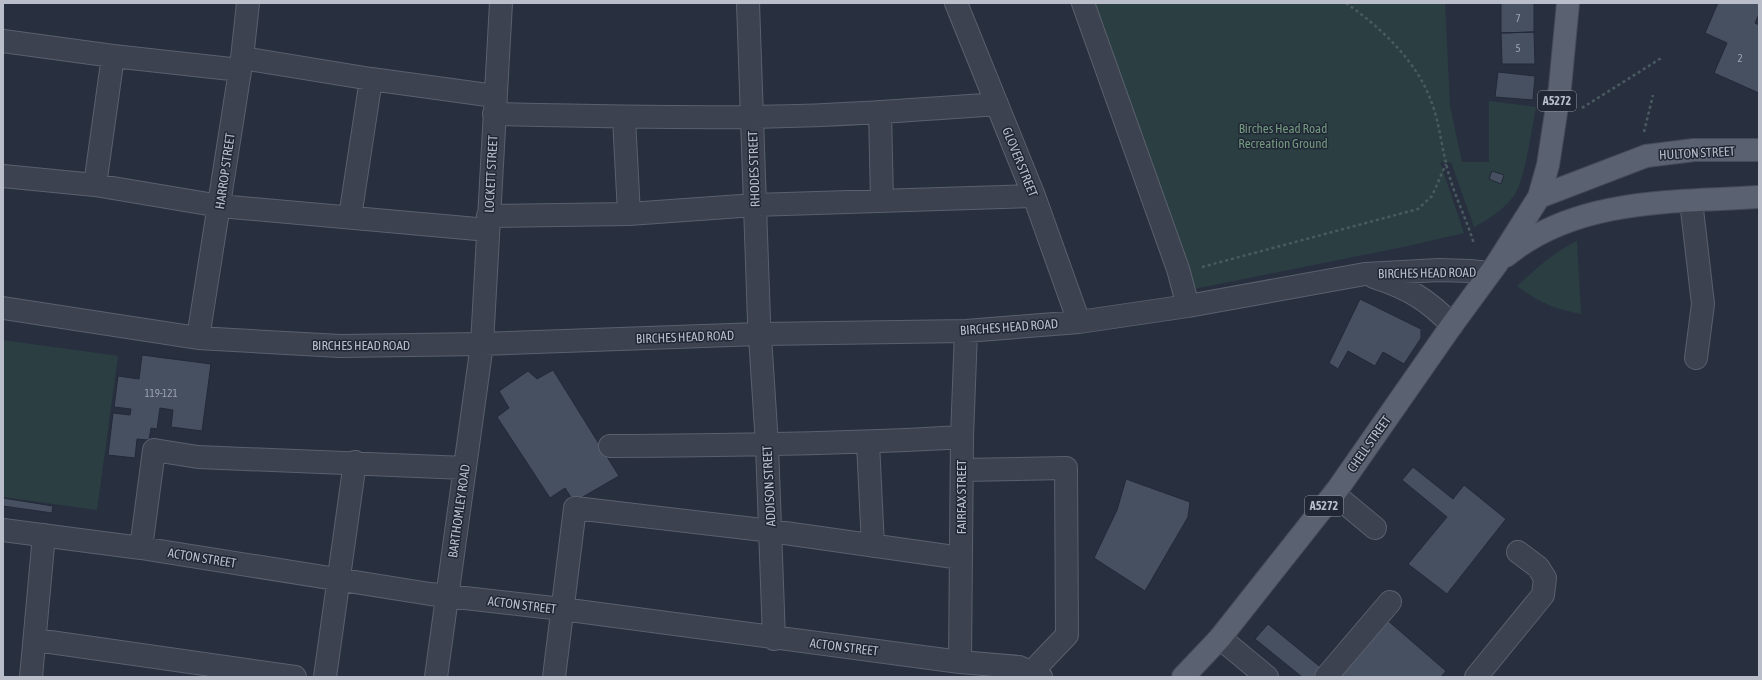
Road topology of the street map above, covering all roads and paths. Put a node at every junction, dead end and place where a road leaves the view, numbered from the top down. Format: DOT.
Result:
graph roads {
  1 [pos="248,3"];
  2 [pos="501,3"];
  3 [pos="748,3"];
  4 [pos="956,3"];
  5 [pos="1083,3"];
  6 [pos="1346,3"];
  7 [pos="1568,3"];
  8 [pos="3,42"];
  9 [pos="113,56"];
  10 [pos="1663,57"];
  11 [pos="241,64"];
  12 [pos="371,78"];
  13 [pos="1654,95"];
  14 [pos="997,104"];
  15 [pos="494,105"];
  16 [pos="1578,110"];
  17 [pos="880,112"];
  18 [pos="752,117"];
  19 [pos="624,118"];
  20 [pos="1644,133"];
  21 [pos="1759,150"];
  22 [pos="1548,158"];
  23 [pos="1446,164"];
  24 [pos="3,176"];
  25 [pos="95,186"];
  26 [pos="1569,186"];
  27 [pos="1034,196"];
  28 [pos="1539,197"];
  29 [pos="1759,197"];
  30 [pos="882,201"];
  31 [pos="1691,201"];
  32 [pos="755,205"];
  33 [pos="220,206"];
  34 [pos="1616,208"];
  35 [pos="629,214"];
  36 [pos="350,217"];
  37 [pos="488,223"];
  38 [pos="1481,241"];
  39 [pos="1474,244"];
  40 [pos="1469,245"];
  41 [pos="1493,269"];
  42 [pos="1179,273"];
  43 [pos="1365,274"];
  44 [pos="1188,306"];
  45 [pos="3,308"];
  46 [pos="1079,322"];
  47 [pos="1452,325"];
  48 [pos="966,331"];
  49 [pos="759,334"];
  50 [pos="198,338"];
  51 [pos="482,344"];
  52 [pos="1696,358"];
  53 [pos="962,437"];
  54 [pos="868,442"];
  55 [pos="767,445"];
  56 [pos="610,446"];
  57 [pos="355,462"];
  58 [pos="465,468"];
  59 [pos="962,470"];
  60 [pos="1334,494"];
  61 [pos="1375,528"];
  62 [pos="3,530"];
  63 [pos="771,531"];
  64 [pos="44,535"];
  65 [pos="873,546"];
  66 [pos="141,548"];
  67 [pos="1518,552"];
  68 [pos="961,558"];
  69 [pos="338,580"];
  70 [pos="448,596"];
  71 [pos="1390,602"];
  72 [pos="562,609"];
  73 [pos="1220,638"];
  74 [pos="774,639"];
  75 [pos="36,640"];
  76 [pos="960,662"];
  77 [pos="1033,675"];
  78 [pos="31,677"];
  79 [pos="295,677"];
  80 [pos="325,677"];
  81 [pos="436,677"];
  82 [pos="554,677"];
  83 [pos="1183,677"];
  84 [pos="1267,677"];
  85 [pos="1326,677"];
  86 [pos="1476,677"];
  1 -- 11 [label="street, HARROP STREET"];
  2 -- 15 [label="street, LOCKETT STREET"];
  3 -- 18 [label="street, RHODES STREET"];
  4 -- 14 [label="street, GLOVER STREET"];
  5 -- 42 [label="street"];
  6 -- 23 [label="path"];
  7 -- 22 [label="main road, A5272"];
  8 -- 9 [label="street"];
  9 -- 11 [label="street"];
  9 -- 25 [label="street"];
  10 -- 16 [label="path"];
  11 -- 12 [label="street"];
  11 -- 33 [label="street, HARROP STREET"];
  12 -- 15 [label="street"];
  12 -- 36 [label="street"];
  13 -- 20 [label="path"];
  14 -- 17 [label="street"];
  14 -- 27 [label="street, GLOVER STREET"];
  15 -- 19 [label="street"];
  15 -- 37 [label="street, LOCKETT STREET"];
  17 -- 18 [label="street"];
  17 -- 30 [label="street"];
  18 -- 19 [label="street"];
  18 -- 32 [label="street, RHODES STREET"];
  19 -- 35 [label="street"];
  21 -- 26 [label="main road, HULTON STREET"];
  22 -- 26 [label="main road"];
  22 -- 28 [label="main road, A5272"];
  23 -- 39 [label="path"];
  23 -- 42 [label="path"];
  24 -- 25 [label="street"];
  25 -- 33 [label="street"];
  26 -- 28 [label="main road, HULTON STREET"];
  26 -- 34 [label="main road"];
  27 -- 30 [label="street"];
  27 -- 46 [label="street, GLOVER STREET"];
  28 -- 41 [label="main road, CHELL STREET / A5272"];
  29 -- 31 [label="main road"];
  30 -- 32 [label="street"];
  31 -- 34 [label="main road"];
  31 -- 52 [label="street"];
  32 -- 35 [label="street"];
  32 -- 49 [label="street, RHODES STREET"];
  33 -- 36 [label="street"];
  33 -- 50 [label="street, HARROP STREET"];
  34 -- 41 [label="main road"];
  35 -- 37 [label="street"];
  36 -- 37 [label="street"];
  37 -- 51 [label="street, LOCKETT STREET"];
  38 -- 39 [label="path"];
  39 -- 40 [label="path"];
  41 -- 43 [label="street, BIRCHES HEAD ROAD"];
  41 -- 47 [label="main road, CHELL STREET / A5272"];
  42 -- 44 [label="street"];
  43 -- 44 [label="street, BIRCHES HEAD ROAD"];
  43 -- 47 [label="street, BIRCHES HEAD ROAD"];
  44 -- 46 [label="street, BIRCHES HEAD ROAD"];
  45 -- 50 [label="street, BIRCHES HEAD ROAD"];
  46 -- 48 [label="street, BIRCHES HEAD ROAD"];
  47 -- 60 [label="main road, CHELL STREET / A5272"];
  48 -- 49 [label="street, BIRCHES HEAD ROAD"];
  48 -- 53 [label="street, FAIRFAX STREET"];
  49 -- 51 [label="street, BIRCHES HEAD ROAD"];
  49 -- 55 [label="street, ADDISON STREET"];
  50 -- 51 [label="street, BIRCHES HEAD ROAD"];
  51 -- 58 [label="street, BARTHOMLEY ROAD"];
  53 -- 54 [label="street"];
  53 -- 59 [label="street, FAIRFAX STREET"];
  54 -- 55 [label="street"];
  54 -- 65 [label="street"];
  55 -- 56 [label="street"];
  55 -- 63 [label="street, ADDISON STREET"];
  57 -- 58 [label="street"];
  57 -- 66 [label="street"];
  57 -- 69 [label="street"];
  58 -- 70 [label="street, BARTHOMLEY ROAD"];
  59 -- 68 [label="street, FAIRFAX STREET"];
  59 -- 77 [label="street"];
  60 -- 61 [label="street"];
  60 -- 73 [label="main road, CHELL STREET / A5272"];
  62 -- 64 [label="street, ACTON STREET"];
  63 -- 65 [label="street"];
  63 -- 72 [label="street"];
  63 -- 74 [label="street, ADDISON STREET"];
  64 -- 66 [label="street, ACTON STREET"];
  64 -- 75 [label="street"];
  65 -- 68 [label="street"];
  66 -- 69 [label="street, ACTON STREET"];
  67 -- 86 [label="street"];
  68 -- 76 [label="street, FAIRFAX STREET"];
  69 -- 70 [label="street, ACTON STREET"];
  69 -- 80 [label="street"];
  70 -- 72 [label="street, ACTON STREET"];
  70 -- 81 [label="street, BARTHOMLEY ROAD"];
  71 -- 85 [label="street"];
  72 -- 74 [label="street, ACTON STREET"];
  72 -- 82 [label="street"];
  73 -- 83 [label="main road, CHELL STREET / A5272"];
  73 -- 84 [label="street"];
  74 -- 76 [label="street, ACTON STREET"];
  75 -- 78 [label="street"];
  75 -- 79 [label="street"];
  76 -- 77 [label="street, ACTON STREET"];
}
